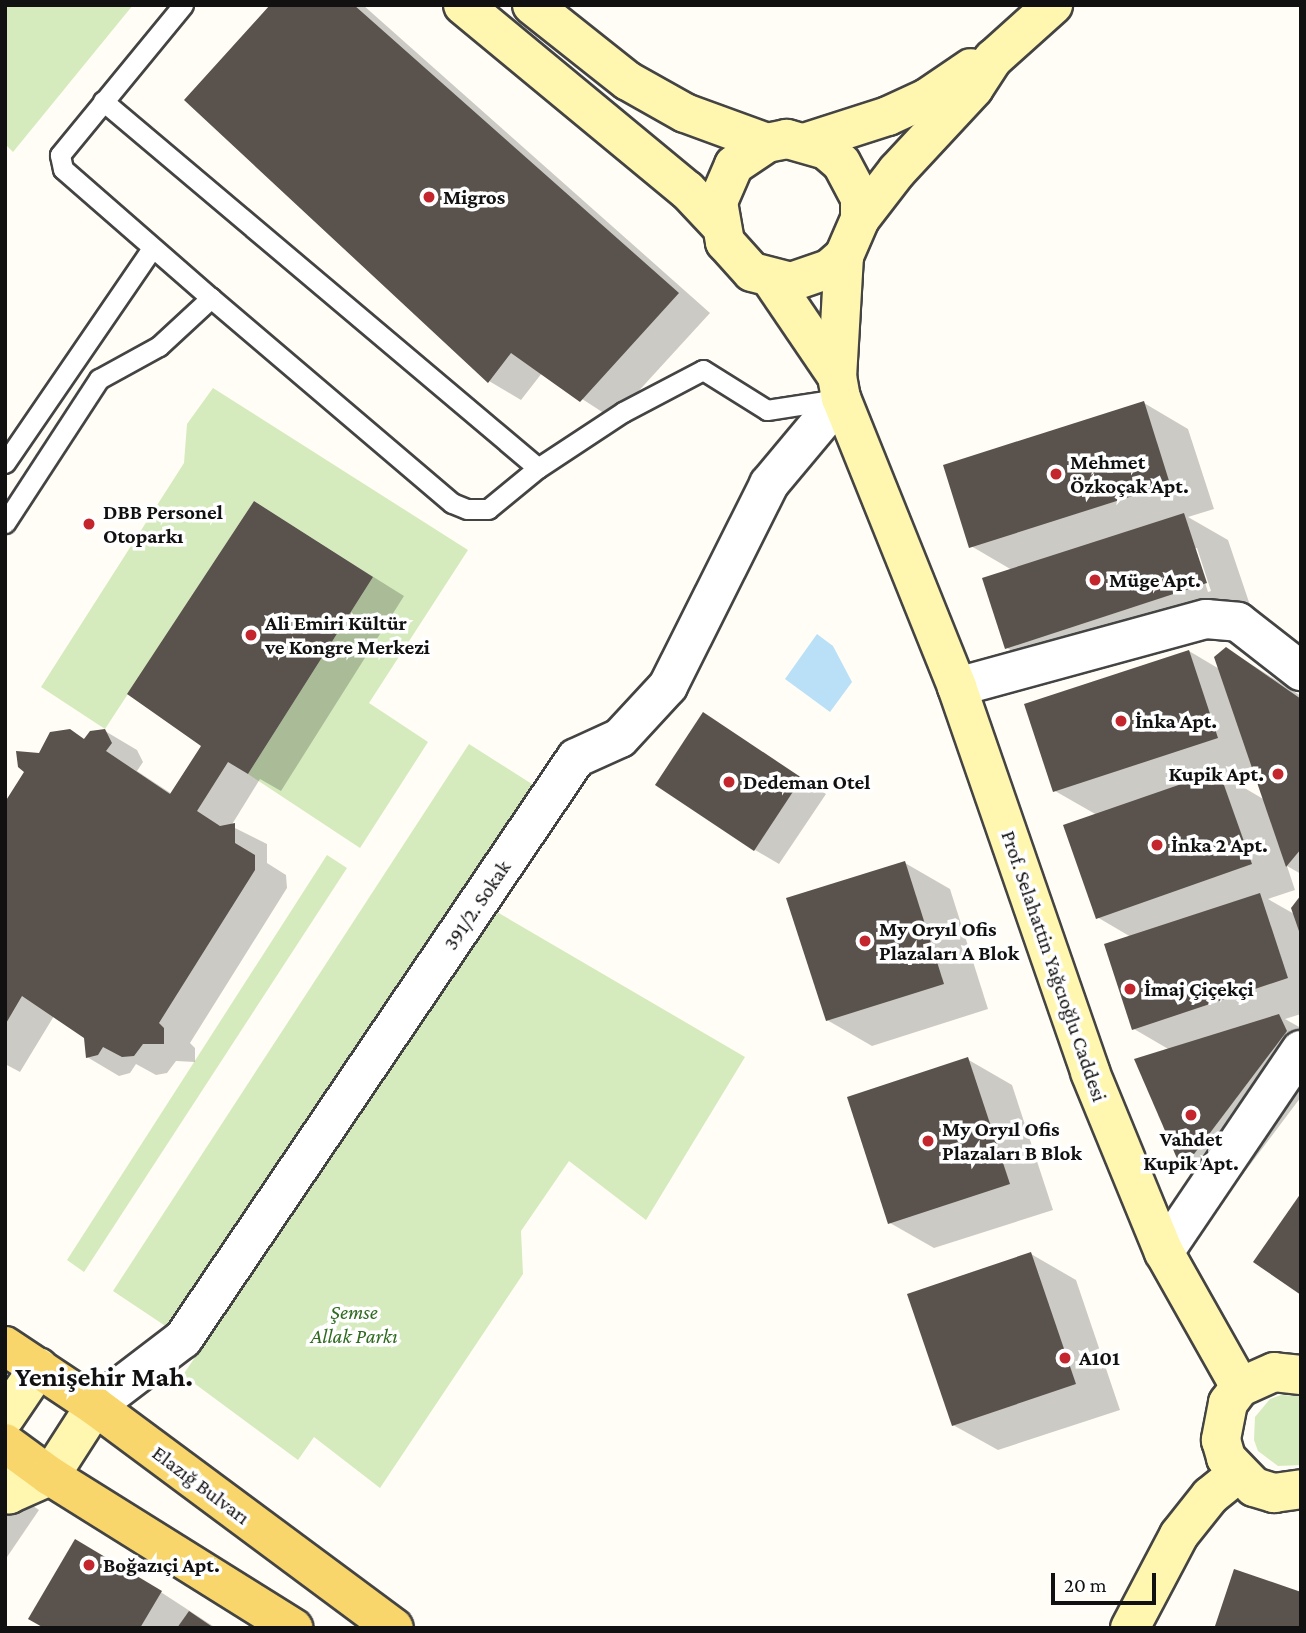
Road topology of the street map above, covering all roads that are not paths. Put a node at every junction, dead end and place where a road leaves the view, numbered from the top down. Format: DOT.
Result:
graph roads {
  1 [pos="183,5"];
  2 [pos="463,5"];
  3 [pos="532,5"];
  4 [pos="1053,5"];
  5 [pos="993,59"];
  6 [pos="103,101"];
  7 [pos="807,142"];
  8 [pos="767,143"];
  9 [pos="860,219"];
  10 [pos="718,223"];
  11 [pos="152,248"];
  12 [pos="844,256"];
  13 [pos="771,279"];
  14 [pos="211,298"];
  15 [pos="839,387"];
  16 [pos="5,463"];
  17 [pos="538,468"];
  18 [pos="5,523"];
  19 [pos="1301,671"];
  20 [pos="957,687"];
  21 [pos="1301,1050"];
  22 [pos="1164,1252"];
  23 [pos="5,1346"];
  24 [pos="39,1367"];
  25 [pos="1301,1375"];
  26 [pos="1240,1387"];
  27 [pos="95,1406"];
  28 [pos="5,1417"];
  29 [pos="5,1443"];
  30 [pos="1237,1474"];
  31 [pos="50,1476"];
  32 [pos="1301,1489"];
  33 [pos="7,1491"];
  34 [pos="293,1628"];
  35 [pos="394,1628"];
  36 [pos="1130,1628"];
  1 -- 6 [label="lane"];
  2 -- 10 [label="street"];
  3 -- 8 [label="street"];
  4 -- 5 [label="street"];
  5 -- 7 [label="street"];
  5 -- 9 [label="street"];
  6 -- 11 [label="lane"];
  6 -- 17 [label="lane"];
  7 -- 8 [label="street"];
  7 -- 9 [label="street"];
  8 -- 10 [label="street"];
  9 -- 12 [label="street"];
  10 -- 13 [label="street"];
  11 -- 14 [label="lane"];
  11 -- 16 [label="lane"];
  12 -- 13 [label="street"];
  12 -- 15 [label="street, Prof. Selahattin Yağcıoğlu Caddesi"];
  13 -- 15 [label="street, Prof. Selahattin Yağcıoğlu Caddesi"];
  14 -- 17 [label="lane"];
  14 -- 18 [label="lane"];
  15 -- 17 [label="lane"];
  15 -- 20 [label="street, Prof. Selahattin Yağcıoğlu Caddesi"];
  15 -- 27 [label="street, 391/2. Sokak"];
  19 -- 20 [label="street"];
  20 -- 22 [label="street, Prof. Selahattin Yağcıoğlu Caddesi"];
  21 -- 22 [label="street"];
  22 -- 26 [label="street, Prof. Selahattin Yağcıoğlu Caddesi"];
  23 -- 24 [label="main road, Elazığ Bulvarı"];
  24 -- 27 [label="main road, Elazığ Bulvarı"];
  24 -- 28 [label="street"];
  25 -- 26 [label="street"];
  26 -- 30 [label="street"];
  27 -- 31 [label="street"];
  27 -- 35 [label="main road, Elazığ Bulvarı"];
  29 -- 31 [label="main road"];
  30 -- 32 [label="street"];
  30 -- 36 [label="street"];
  31 -- 33 [label="street"];
  31 -- 34 [label="main road"];
}
